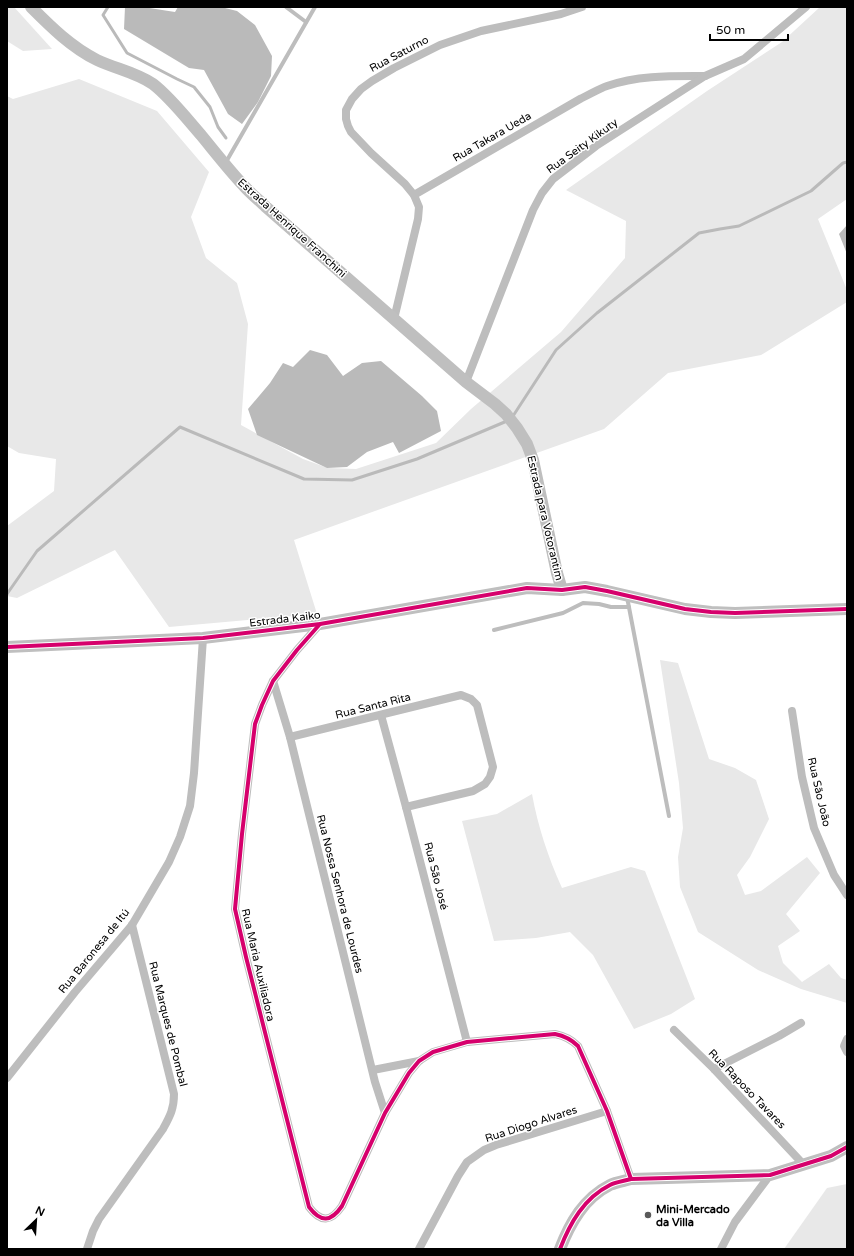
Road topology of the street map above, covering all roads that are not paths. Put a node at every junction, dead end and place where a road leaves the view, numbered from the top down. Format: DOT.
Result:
graph roads {
  1 [pos="31,7"];
  2 [pos="286,7"];
  3 [pos="315,7"];
  4 [pos="582,7"];
  5 [pos="806,7"];
  6 [pos="306,22"];
  7 [pos="706,76"];
  8 [pos="225,164"];
  9 [pos="414,195"];
  10 [pos="394,319"];
  11 [pos="466,382"];
  12 [pos="481,394"];
  13 [pos="562,590"];
  14 [pos="628,602"];
  15 [pos="847,609"];
  16 [pos="320,624"];
  17 [pos="494,630"];
  18 [pos="204,638"];
  19 [pos="7,647"];
  20 [pos="273,681"];
  21 [pos="792,711"];
  22 [pos="382,715"];
  23 [pos="290,737"];
  24 [pos="406,807"];
  25 [pos="669,816"];
  26 [pos="847,895"];
  27 [pos="132,925"];
  28 [pos="801,1023"];
  29 [pos="674,1030"];
  30 [pos="847,1039"];
  31 [pos="467,1042"];
  32 [pos="847,1052"];
  33 [pos="419,1061"];
  34 [pos="714,1069"];
  35 [pos="372,1070"];
  36 [pos="7,1078"];
  37 [pos="607,1112"];
  38 [pos="385,1113"];
  39 [pos="847,1148"];
  40 [pos="804,1165"];
  41 [pos="770,1176"];
  42 [pos="631,1179"];
  43 [pos="87,1249"];
  44 [pos="419,1249"];
  45 [pos="560,1249"];
  46 [pos="720,1249"];
  1 -- 8 [label="street, Estrada Henrique Franchini"];
  2 -- 6 [label="lane"];
  3 -- 6 [label="lane"];
  4 -- 9 [label="street, Rua Saturno"];
  5 -- 7 [label="street, Rua Seity Kikuty"];
  6 -- 8 [label="lane"];
  7 -- 9 [label="street, Rua Takara Ueda"];
  7 -- 11 [label="street, Rua Seity Kikuty"];
  8 -- 10 [label="street, Estrada Henrique Franchini"];
  9 -- 10 [label="street"];
  10 -- 11 [label="street, Estrada Henrique Franchini"];
  11 -- 12 [label="street, Estrada Henrique Franchini"];
  12 -- 13 [label="street, Estrada para Votorantim"];
  13 -- 14 [label="street, Estrada Kaiko"];
  13 -- 16 [label="street, Estrada Kaiko"];
  14 -- 15 [label="street, Estrada Kaiko"];
  14 -- 17 [label="lane"];
  14 -- 25 [label="lane"];
  16 -- 18 [label="street, Estrada Kaiko"];
  16 -- 20 [label="street, Rua Maria Auxiliadora"];
  18 -- 19 [label="street, Estrada Kaiko"];
  18 -- 27 [label="street, Rua Baronesa de Itú"];
  20 -- 23 [label="street, Rua Nossa Senhora de Lourdes"];
  20 -- 38 [label="street, Rua Maria Auxiliadora"];
  21 -- 26 [label="street, Rua São João"];
  22 -- 23 [label="street, Rua Santa Rita"];
  22 -- 24 [label="street, Rua São José"];
  22 -- 24 [label="street, Rua Santa Rita"];
  23 -- 35 [label="street, Rua Nossa Senhora de Lourdes"];
  24 -- 31 [label="street, Rua São José"];
  27 -- 36 [label="street, Rua Baronesa de Itú"];
  27 -- 43 [label="street, Rua Marques de Pombal"];
  28 -- 34 [label="street"];
  29 -- 34 [label="street, Rua Raposo Tavares"];
  30 -- 32 [label="street"];
  31 -- 33 [label="street"];
  31 -- 37 [label="street"];
  33 -- 35 [label="street"];
  33 -- 38 [label="street"];
  34 -- 40 [label="street, Rua Raposo Tavares"];
  35 -- 38 [label="street, Rua Nossa Senhora de Lourdes"];
  37 -- 42 [label="street"];
  37 -- 44 [label="street, Rua Diogo Alvares"];
  39 -- 40 [label="street"];
  40 -- 41 [label="street"];
  41 -- 42 [label="street"];
  41 -- 46 [label="street"];
  42 -- 45 [label="street"];
}
